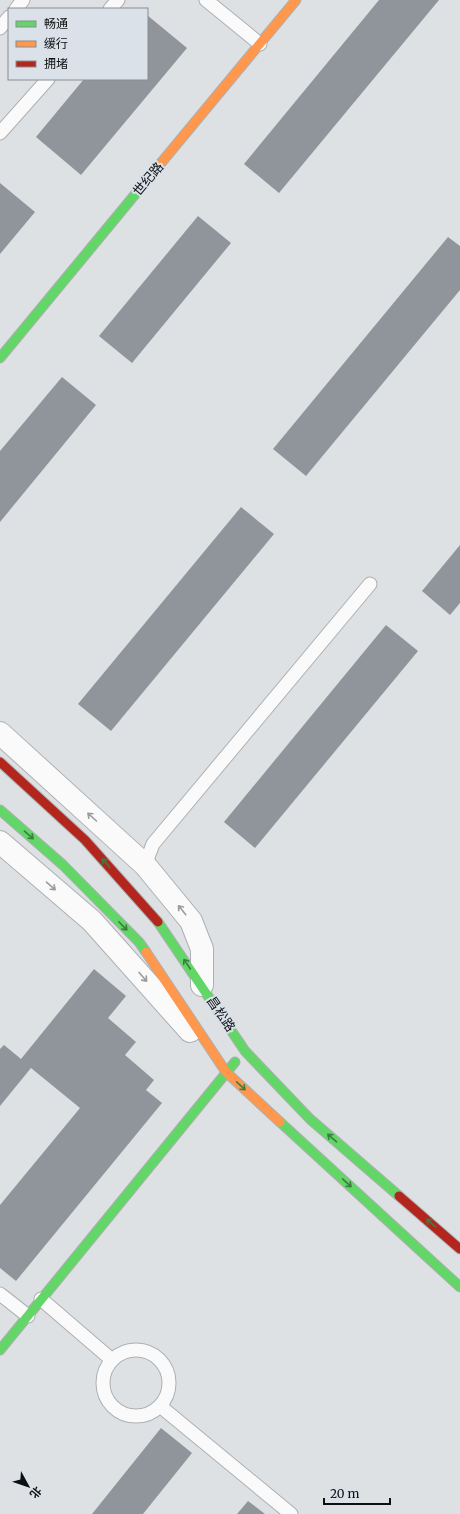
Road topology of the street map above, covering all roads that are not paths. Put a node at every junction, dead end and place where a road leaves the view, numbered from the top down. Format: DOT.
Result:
graph roads {
  1 [pos="23,0"];
  2 [pos="118,0"];
  3 [pos="206,0"];
  4 [pos="296,0"];
  5 [pos="17,8"];
  6 [pos="111,8"];
  7 [pos="8,19"];
  8 [pos="0,28"];
  9 [pos="260,44"];
  10 [pos="47,80"];
  11 [pos="0,133"];
  12 [pos="0,358"];
  13 [pos="370,584"];
  14 [pos="0,733"];
  15 [pos="0,762"];
  16 [pos="0,810"];
  17 [pos="0,842"];
  18 [pos="145,865"];
  19 [pos="202,986"];
  20 [pos="245,1051"];
  21 [pos="226,1072"];
  22 [pos="460,1249"];
  23 [pos="460,1287"];
  24 [pos="0,1294"];
  25 [pos="41,1299"];
  26 [pos="28,1316"];
  27 [pos="0,1350"];
  28 [pos="112,1360"];
  29 [pos="160,1406"];
  30 [pos="291,1514"];
  1 -- 5 [label="lane"];
  2 -- 6 [label="lane"];
  3 -- 9 [label="lane"];
  4 -- 9 [label="main road, 世纪路"];
  7 -- 8 [label="lane"];
  9 -- 12 [label="main road, 世纪路"];
  10 -- 11 [label="lane"];
  13 -- 18 [label="lane"];
  18 -- 14 [label="street, one-way"];
  19 -- 15 [label="main road, 昌松路, one-way"];
  16 -- 21 [label="main road, one-way"];
  17 -- 21 [label="street, one-way"];
  19 -- 18 [label="street, one-way"];
  19 -- 20 [label="main road, 昌松路"];
  20 -- 21 [label="main road"];
  22 -- 20 [label="main road, 昌松路, one-way"];
  21 -- 23 [label="main road, one-way"];
  21 -- 25 [label="main road"];
  24 -- 26 [label="lane"];
  25 -- 26 [label="main road"];
  25 -- 28 [label="lane"];
  26 -- 27 [label="main road"];
  28 -- 29 [label="lane"];
  28 -- 29 [label="lane"];
  29 -- 30 [label="lane"];
}
